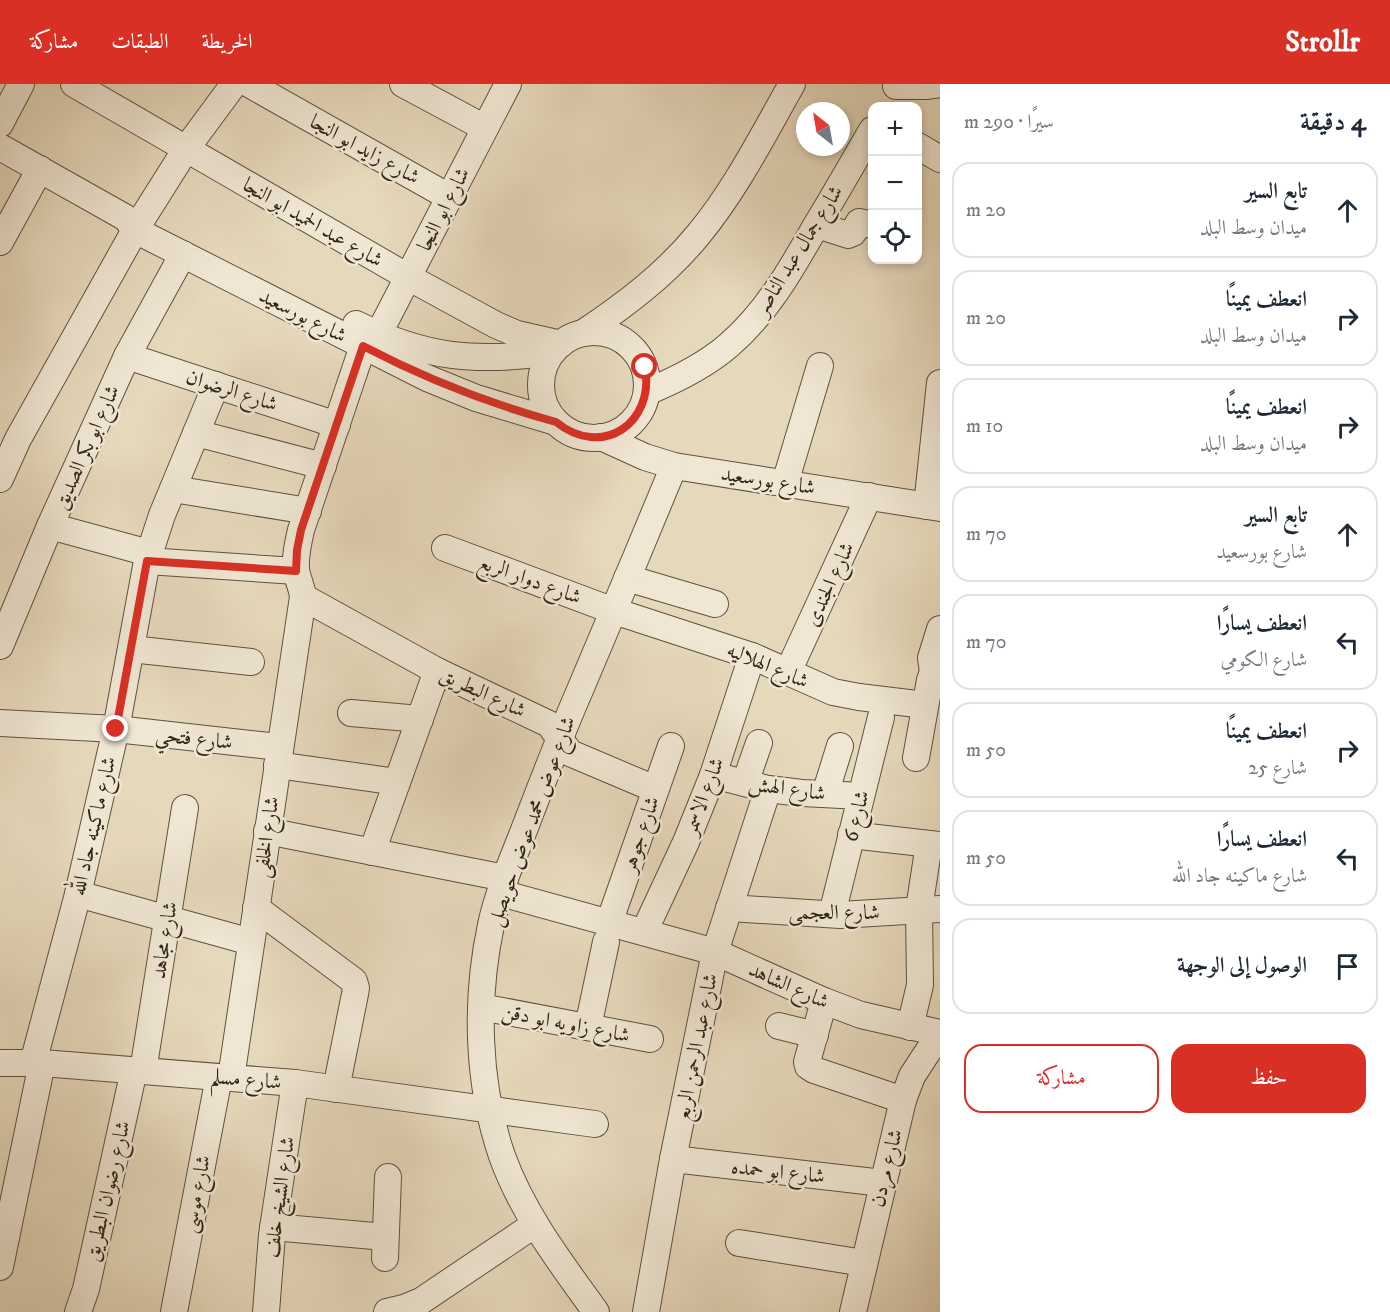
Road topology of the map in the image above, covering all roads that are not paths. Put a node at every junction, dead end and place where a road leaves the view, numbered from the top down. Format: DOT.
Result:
graph roads {
  1 [pos="21,84"];
  2 [pos="74,84"];
  3 [pos="234,84"];
  4 [pos="249,84"];
  5 [pos="403,84"];
  6 [pos="508,84"];
  7 [pos="792,84"];
  8 [pos="940,84"];
  9 [pos="893,92"];
  10 [pos="0,124"];
  11 [pos="485,128"];
  12 [pos="868,138"];
  13 [pos="0,147"];
  14 [pos="922,148"];
  15 [pos="186,149"];
  16 [pos="940,159"];
  17 [pos="40,169"];
  18 [pos="449,197"];
  19 [pos="135,222"];
  20 [pos="868,224"];
  21 [pos="817,225"];
  22 [pos="0,242"];
  23 [pos="183,254"];
  24 [pos="408,277"];
  25 [pos="370,340"];
  26 [pos="565,343"];
  27 [pos="127,356"];
  28 [pos="820,366"];
  29 [pos="940,383"];
  30 [pos="216,385"];
  31 [pos="647,393"];
  32 [pos="556,422"];
  33 [pos="337,425"];
  34 [pos="196,434"];
  35 [pos="601,438"];
  36 [pos="937,452"];
  37 [pos="323,466"];
  38 [pos="674,466"];
  39 [pos="0,478"];
  40 [pos="785,483"];
  41 [pos="173,489"];
  42 [pos="869,496"];
  43 [pos="933,507"];
  44 [pos="308,511"];
  45 [pos="50,526"];
  46 [pos="445,548"];
  47 [pos="148,557"];
  48 [pos="296,571"];
  49 [pos="627,578"];
  50 [pos="303,597"];
  51 [pos="715,604"];
  52 [pos="614,610"];
  53 [pos="940,629"];
  54 [pos="0,646"];
  55 [pos="130,649"];
  56 [pos="752,656"];
  57 [pos="251,662"];
  58 [pos="936,669"];
  59 [pos="437,671"];
  60 [pos="788,672"];
  61 [pos="925,705"];
  62 [pos="351,713"];
  63 [pos="881,717"];
  64 [pos="420,719"];
  65 [pos="0,723"];
  66 [pos="116,729"];
  67 [pos="559,740"];
  68 [pos="759,743"];
  69 [pos="670,746"];
  70 [pos="840,746"];
  71 [pos="278,756"];
  72 [pos="916,758"];
  73 [pos="713,775"];
  74 [pos="397,782"];
  75 [pos="756,786"];
  76 [pos="655,789"];
  77 [pos="825,794"];
  78 [pos="861,796"];
  79 [pos="185,808"];
  80 [pos="267,831"];
  81 [pos="851,836"];
  82 [pos="935,844"];
  83 [pos="372,852"];
  84 [pos="503,886"];
  85 [pos="78,894"];
  86 [pos="256,908"];
  87 [pos="729,908"];
  88 [pos="929,909"];
  89 [pos="832,915"];
  90 [pos="167,919"];
  91 [pos="607,932"];
  92 [pos="644,932"];
  93 [pos="251,942"];
  94 [pos="715,952"];
  95 [pos="824,1001"];
  96 [pos="481,1006"];
  97 [pos="779,1026"];
  98 [pos="588,1027"];
  99 [pos="910,1027"];
  100 [pos="940,1033"];
  101 [pos="815,1035"];
  102 [pos="650,1039"];
  103 [pos="0,1063"];
  104 [pos="37,1063"];
  105 [pos="139,1071"];
  106 [pos="225,1077"];
  107 [pos="295,1083"];
  108 [pos="336,1089"];
  109 [pos="903,1100"];
  110 [pos="490,1109"];
  111 [pos="595,1124"];
  112 [pos="673,1159"];
  113 [pos="388,1178"];
  114 [pos="883,1183"];
  115 [pos="534,1225"];
  116 [pos="273,1227"];
  117 [pos="739,1243"];
  118 [pos="864,1263"];
  119 [pos="0,1267"];
  120 [pos="78,1312"];
  121 [pos="174,1312"];
  122 [pos="266,1312"];
  123 [pos="387,1312"];
  124 [pos="596,1312"];
  125 [pos="646,1312"];
  126 [pos="853,1312"];
  1 -- 10 [label="street"];
  2 -- 15 [label="street, شارع عبد الحميد ابو النجا"];
  3 -- 15 [label="street"];
  4 -- 18 [label="street, شارع زايد ابو النجا"];
  5 -- 11 [label="street"];
  6 -- 11 [label="street, شارع ابو النجا"];
  7 -- 26 [label="street"];
  8 -- 9 [label="street"];
  11 -- 18 [label="street, شارع ابو النجا"];
  12 -- 21 [label="street, شارع جمال عبد الناصر"];
  13 -- 17 [label="street, شارع بورسعيد"];
  14 -- 16 [label="street"];
  15 -- 19 [label="street"];
  15 -- 24 [label="street, شارع عبد الحميد ابو النجا"];
  17 -- 19 [label="street, شارع بورسعيد"];
  17 -- 22 [label="street"];
  18 -- 24 [label="street, شارع ابو النجا"];
  19 -- 23 [label="street, شارع بورسعيد"];
  19 -- 25 [label="street, شارع بورسعيد"];
  19 -- 39 [label="street"];
  20 -- 21 [label="street"];
  21 -- 31 [label="street, شارع جمال عبد الناصر"];
  23 -- 25 [label="street, شارع بورسعيد"];
  23 -- 27 [label="street, شارع ابو بكر الصديق"];
  24 -- 25 [label="street, شارع ابو النجا"];
  24 -- 26 [label="street, شارع عبد الحميد ابو النجا"];
  25 -- 26 [label="street, شارع بورسعيد"];
  25 -- 32 [label="street, شارع بورسعيد"];
  25 -- 33 [label="street, شارع ابو النجا"];
  26 -- 31 [label="street"];
  26 -- 32 [label="street"];
  27 -- 30 [label="street, شارع الرضوان"];
  27 -- 45 [label="street, شارع ابو بكر الصديق"];
  28 -- 40 [label="street"];
  29 -- 36 [label="street"];
  30 -- 33 [label="street, شارع الرضوان"];
  30 -- 34 [label="street, شارع ماكينه جاد الله"];
  31 -- 35 [label="street"];
  32 -- 35 [label="street"];
  33 -- 37 [label="street, شارع ابو النجا"];
  34 -- 37 [label="street"];
  34 -- 41 [label="street, شارع ماكينه جاد الله"];
  35 -- 38 [label="street, شارع بورسعيد"];
  36 -- 43 [label="street"];
  37 -- 44 [label="street, شارع ابو النجا"];
  38 -- 40 [label="street, شارع بورسعيد"];
  38 -- 49 [label="street, شارع عوض محمد عوض حويصل"];
  40 -- 42 [label="street, شارع بورسعيد"];
  41 -- 44 [label="street"];
  41 -- 47 [label="street, شارع ماكينه جاد الله"];
  42 -- 43 [label="street, شارع بورسعيد"];
  42 -- 60 [label="street, شارع الجندى"];
  44 -- 48 [label="street, شارع ابو النجا"];
  45 -- 47 [label="street"];
  45 -- 54 [label="street, شارع ابو بكر الصديق"];
  46 -- 52 [label="street, شارع دوار الربع"];
  47 -- 48 [label="street"];
  47 -- 55 [label="street, شارع ماكينه جاد الله"];
  48 -- 50 [label="street"];
  49 -- 51 [label="street"];
  49 -- 52 [label="street, شارع عوض محمد عوض حويصل"];
  50 -- 59 [label="street, شارع البطريق"];
  50 -- 71 [label="street, شارع الخلفى"];
  52 -- 56 [label="street, شارع الهلاليه"];
  52 -- 67 [label="street, شارع عوض محمد عوض حويصل"];
  53 -- 58 [label="street"];
  55 -- 57 [label="street"];
  55 -- 66 [label="street, شارع ماكينه جاد الله"];
  56 -- 60 [label="street, شارع الهلاليه"];
  56 -- 73 [label="street, شارع الاسمر"];
  58 -- 61 [label="street"];
  59 -- 64 [label="street"];
  59 -- 67 [label="street, شارع البطريق"];
  60 -- 61 [label="street, شارع الهلاليه"];
  61 -- 72 [label="street"];
  62 -- 64 [label="street"];
  63 -- 78 [label="street, شارع 6"];
  64 -- 74 [label="street"];
  65 -- 66 [label="street, شارع فتحي"];
  66 -- 71 [label="street, شارع فتحي"];
  66 -- 85 [label="street, شارع ماكينه جاد الله"];
  67 -- 76 [label="street, شارع البطريق"];
  67 -- 84 [label="street, شارع عوض محمد عوض حويصل"];
  68 -- 75 [label="street, شارع عبد الرحمن الربع"];
  69 -- 76 [label="street, شارع جوهر"];
  70 -- 77 [label="street"];
  71 -- 74 [label="street, شارع فتحي"];
  71 -- 80 [label="street, شارع الخلفى"];
  73 -- 75 [label="street, شارع الهش"];
  73 -- 92 [label="street, شارع الاسمر"];
  74 -- 83 [label="street"];
  75 -- 77 [label="street, شارع الهش"];
  75 -- 87 [label="street, شارع عبد الرحمن الربع"];
  76 -- 91 [label="street, شارع جوهر"];
  77 -- 78 [label="street, شارع الهش"];
  78 -- 81 [label="street, شارع 6"];
  79 -- 90 [label="street, شارع مجاهد"];
  80 -- 83 [label="street, شارع الشاهد"];
  80 -- 86 [label="street, شارع الخلفى"];
  81 -- 82 [label="street"];
  81 -- 89 [label="street, شارع 6"];
  82 -- 88 [label="street"];
  83 -- 84 [label="street, شارع الشاهد"];
  84 -- 91 [label="street, شارع الشاهد"];
  84 -- 96 [label="street, شارع عوض محمد عوض حويصل"];
  85 -- 90 [label="street"];
  85 -- 104 [label="street, شارع ماكينه جاد الله"];
  86 -- 93 [label="street, شارع الخلفى"];
  86 -- 108 [label="street"];
  87 -- 89 [label="street, شارع العجمى"];
  87 -- 94 [label="street, شارع عبد الرحمن الربع"];
  88 -- 89 [label="street, شارع العجمى"];
  88 -- 99 [label="street"];
  90 -- 93 [label="street"];
  90 -- 105 [label="street, شارع مجاهد"];
  91 -- 92 [label="street, شارع الشاهد"];
  91 -- 98 [label="street, شارع جوهر"];
  92 -- 94 [label="street, شارع الشاهد"];
  93 -- 106 [label="street, شارع الخلفى"];
  94 -- 95 [label="street, شارع الشاهد"];
  94 -- 112 [label="street, شارع عبد الرحمن الربع"];
  95 -- 99 [label="street, شارع الشاهد"];
  95 -- 101 [label="street"];
  96 -- 98 [label="street, شارع زاويه ابو دقن"];
  96 -- 110 [label="street, شارع عوض محمد عوض حويصل"];
  97 -- 101 [label="street"];
  98 -- 102 [label="street, شارع زاويه ابو دقن"];
  99 -- 100 [label="street, شارع الشاهد"];
  100 -- 109 [label="street, شارع مردن"];
  101 -- 109 [label="street"];
  103 -- 104 [label="street, شارع مسلم"];
  104 -- 105 [label="street, شارع مسلم"];
  104 -- 119 [label="street, شارع ماكينه جاد الله"];
  105 -- 106 [label="street, شارع مسلم"];
  105 -- 120 [label="street, شارع رضوان البطريق"];
  106 -- 107 [label="street, شارع مسلم"];
  106 -- 121 [label="street, شارع موسى"];
  107 -- 108 [label="street, شارع مسلم"];
  107 -- 116 [label="street, شارع الشيخ خلف"];
  108 -- 110 [label="street, شارع مسلم"];
  109 -- 114 [label="street, شارع مردن"];
  110 -- 111 [label="street, شارع مسلم"];
  110 -- 115 [label="street, شارع عوض محمد عوض حويصل"];
  112 -- 114 [label="street, شارع ابو حمده"];
  112 -- 125 [label="street, شارع عبد الرحمن الربع"];
  113 -- 116 [label="street"];
  114 -- 118 [label="street, شارع مردن"];
  115 -- 123 [label="street"];
  115 -- 124 [label="street, شارع عوض محمد عوض حويصل"];
  116 -- 122 [label="street, شارع الشيخ خلف"];
  117 -- 118 [label="street"];
  118 -- 126 [label="street, شارع مردن"];
}
